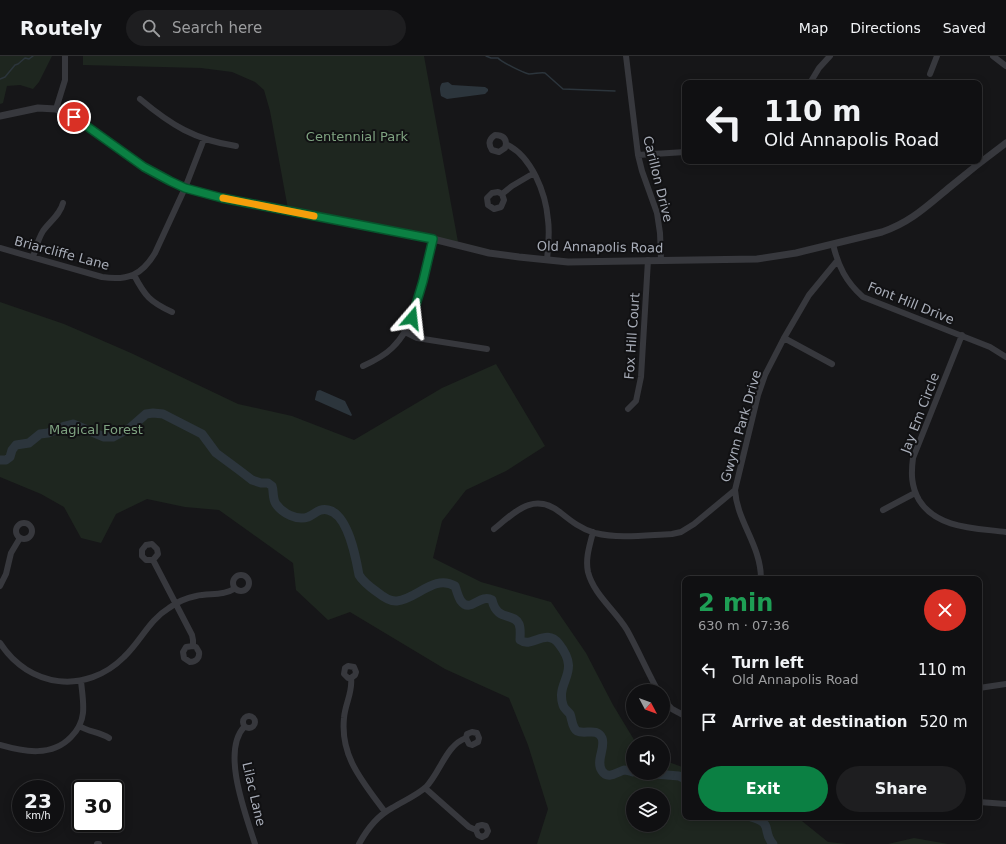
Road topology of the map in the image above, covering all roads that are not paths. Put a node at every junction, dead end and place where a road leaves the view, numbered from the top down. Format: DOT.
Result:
graph roads {
  1 [pos="65,56"];
  2 [pos="626,56"];
  3 [pos="830,56"];
  4 [pos="937,56"];
  5 [pos="992,56"];
  6 [pos="1006,66"];
  7 [pos="930,74"];
  8 [pos="812,80"];
  9 [pos="140,99"];
  10 [pos="56,109"];
  11 [pos="0,116"];
  12 [pos="204,139"];
  13 [pos="1006,143"];
  14 [pos="506,144"];
  15 [pos="236,146"];
  16 [pos="682,152"];
  17 [pos="638,155"];
  18 [pos="982,162"];
  19 [pos="979,164"];
  20 [pos="534,173"];
  21 [pos="185,188"];
  22 [pos="502,194"];
  23 [pos="63,203"];
  24 [pos="433,239"];
  25 [pos="833,244"];
  26 [pos="0,248"];
  27 [pos="33,257"];
  28 [pos="547,260"];
  29 [pos="648,260"];
  30 [pos="661,260"];
  31 [pos="837,261"];
  32 [pos="134,275"];
  33 [pos="172,312"];
  34 [pos="405,332"];
  35 [pos="962,335"];
  36 [pos="784,338"];
  37 [pos="487,349"];
  38 [pos="1006,357"];
  39 [pos="832,364"];
  40 [pos="363,366"];
  41 [pos="628,409"];
  42 [pos="735,490"];
  43 [pos="915,494"];
  44 [pos="883,510"];
  45 [pos="494,530"];
  46 [pos="593,532"];
  47 [pos="1006,532"];
  48 [pos="20,538"];
  49 [pos="153,560"];
  50 [pos="761,576"];
  51 [pos="0,586"];
  52 [pos="234,588"];
  53 [pos="175,604"];
  54 [pos="0,642"];
  55 [pos="193,646"];
  56 [pos="351,678"];
  57 [pos="81,682"];
  58 [pos="654,684"];
  59 [pos="1006,684"];
  60 [pos="982,688"];
  61 [pos="670,707"];
  62 [pos="682,714"];
  63 [pos="79,726"];
  64 [pos="244,726"];
  65 [pos="109,738"];
  66 [pos="466,738"];
  67 [pos="0,745"];
  68 [pos="425,788"];
  69 [pos="982,802"];
  70 [pos="1006,804"];
  71 [pos="385,812"];
  72 [pos="476,830"];
  73 [pos="255,844"];
  74 [pos="359,844"];
  1 -- 10 [label="street"];
  2 -- 17 [label="street, Carillon Drive"];
  3 -- 8 [label="street"];
  4 -- 7 [label="street"];
  5 -- 6 [label="street"];
  9 -- 12 [label="street"];
  10 -- 11 [label="street, Old Annapolis Road"];
  10 -- 21 [label="street, Old Annapolis Road"];
  12 -- 15 [label="street"];
  12 -- 21 [label="street, Briarcliffe Lane"];
  13 -- 18 [label="street, Old Annapolis Road"];
  14 -- 20 [label="street"];
  16 -- 17 [label="street"];
  17 -- 30 [label="street, Carillon Drive"];
  19 -- 25 [label="street, Old Annapolis Road"];
  20 -- 22 [label="street"];
  20 -- 28 [label="street"];
  21 -- 24 [label="street, Old Annapolis Road"];
  21 -- 32 [label="street, Briarcliffe Lane"];
  23 -- 27 [label="street"];
  24 -- 28 [label="street, Old Annapolis Road"];
  24 -- 34 [label="street"];
  25 -- 30 [label="street, Old Annapolis Road"];
  25 -- 31 [label="street, Font Hill Drive"];
  26 -- 27 [label="street, Briarcliffe Lane"];
  27 -- 32 [label="street, Briarcliffe Lane"];
  28 -- 29 [label="street, Old Annapolis Road"];
  29 -- 30 [label="street, Old Annapolis Road"];
  29 -- 41 [label="street, Fox Hill Court"];
  31 -- 35 [label="street, Font Hill Drive"];
  31 -- 36 [label="street, Gwynn Park Drive"];
  32 -- 33 [label="street"];
  34 -- 37 [label="street"];
  34 -- 40 [label="street"];
  35 -- 38 [label="street, Font Hill Drive"];
  35 -- 43 [label="street, Jay Em Circle"];
  36 -- 39 [label="street"];
  36 -- 42 [label="street, Gwynn Park Drive"];
  42 -- 46 [label="street, Gwynn Park Drive"];
  42 -- 50 [label="street"];
  43 -- 44 [label="street"];
  43 -- 47 [label="street, Jay Em Circle"];
  45 -- 46 [label="street, Gwynn Park Drive"];
  46 -- 58 [label="street"];
  48 -- 51 [label="street"];
  49 -- 53 [label="street"];
  52 -- 53 [label="street"];
  53 -- 55 [label="street"];
  53 -- 57 [label="street"];
  54 -- 57 [label="street"];
  56 -- 71 [label="street"];
  57 -- 63 [label="street"];
  59 -- 60 [label="street"];
  61 -- 62 [label="street"];
  63 -- 65 [label="street"];
  63 -- 67 [label="street"];
  64 -- 73 [label="street, Lilac Lane"];
  66 -- 68 [label="street"];
  68 -- 71 [label="street"];
  68 -- 72 [label="street"];
  69 -- 70 [label="street"];
  71 -- 74 [label="street"];
}
